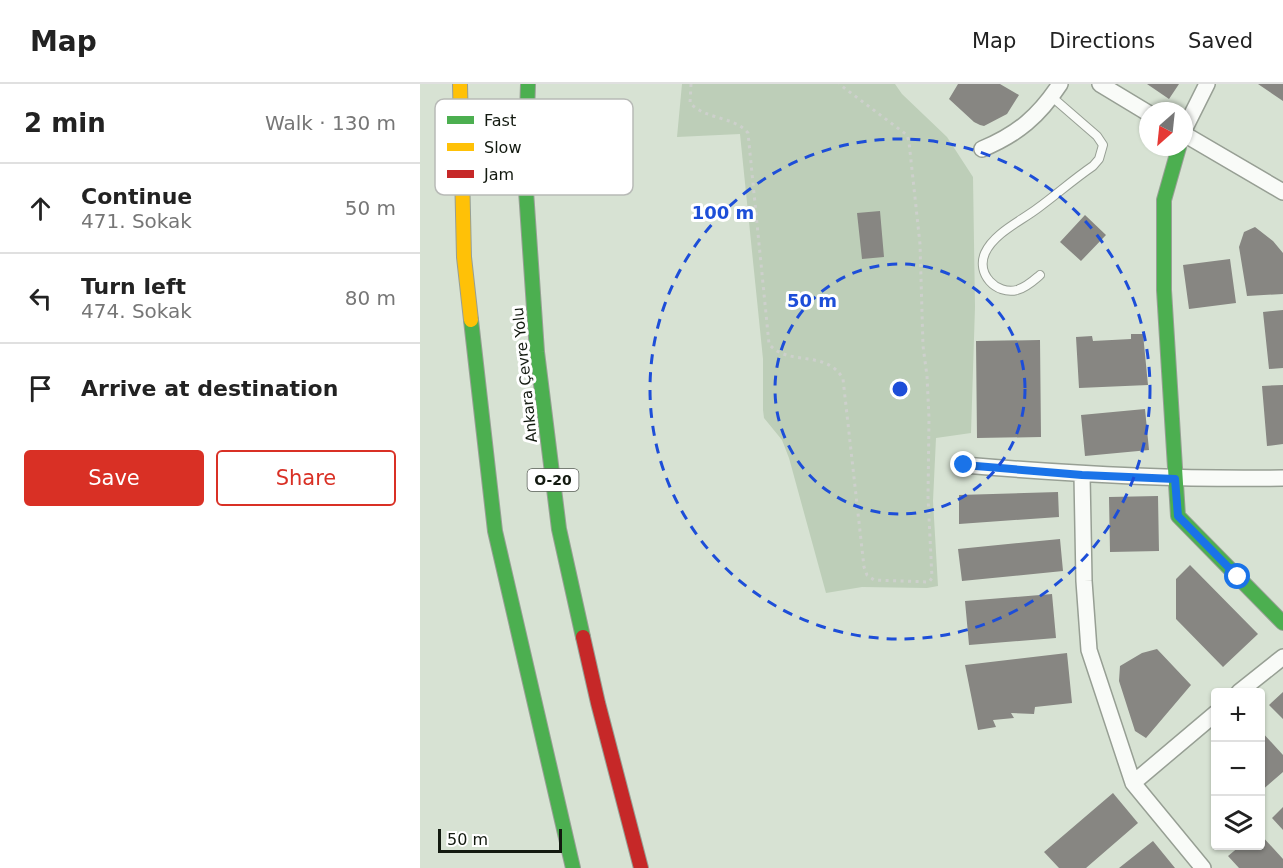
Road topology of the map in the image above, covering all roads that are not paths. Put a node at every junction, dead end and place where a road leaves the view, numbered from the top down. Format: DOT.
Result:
graph roads {
  1 [pos="460,84"];
  2 [pos="528,84"];
  3 [pos="1100,84"];
  4 [pos="1207,84"];
  5 [pos="1056,90"];
  6 [pos="460,99"];
  7 [pos="528,99"];
  8 [pos="1139,108"];
  9 [pos="1193,113"];
  10 [pos="1193,137"];
  11 [pos="982,149"];
  12 [pos="1176,156"];
  13 [pos="1283,192"];
  14 [pos="463,195"];
  15 [pos="526,195"];
  16 [pos="1040,275"];
  17 [pos="964,465"];
  18 [pos="1082,475"];
  19 [pos="1283,478"];
  20 [pos="1175,479"];
  21 [pos="1283,623"];
  22 [pos="1283,657"];
  23 [pos="1245,688"];
  24 [pos="1211,716"];
  25 [pos="1133,783"];
  26 [pos="573,868"];
  27 [pos="641,868"];
  28 [pos="1203,868"];
  1 -- 6 [label="main road"];
  2 -- 7 [label="main road, Ankara Çevre Yolu / O-20"];
  3 -- 8 [label="street"];
  4 -- 9 [label="street"];
  5 -- 11 [label="street"];
  5 -- 16 [label="lane"];
  10 -- 13 [label="street"];
  12 -- 20 [label="main road"];
  14 -- 26 [label="main road"];
  15 -- 27 [label="main road, Ankara Çevre Yolu / O-20"];
  17 -- 18 [label="street"];
  18 -- 20 [label="street"];
  18 -- 25 [label="street"];
  19 -- 20 [label="street"];
  20 -- 21 [label="main road"];
  22 -- 23 [label="street"];
  24 -- 25 [label="street"];
  25 -- 28 [label="street"];
}
